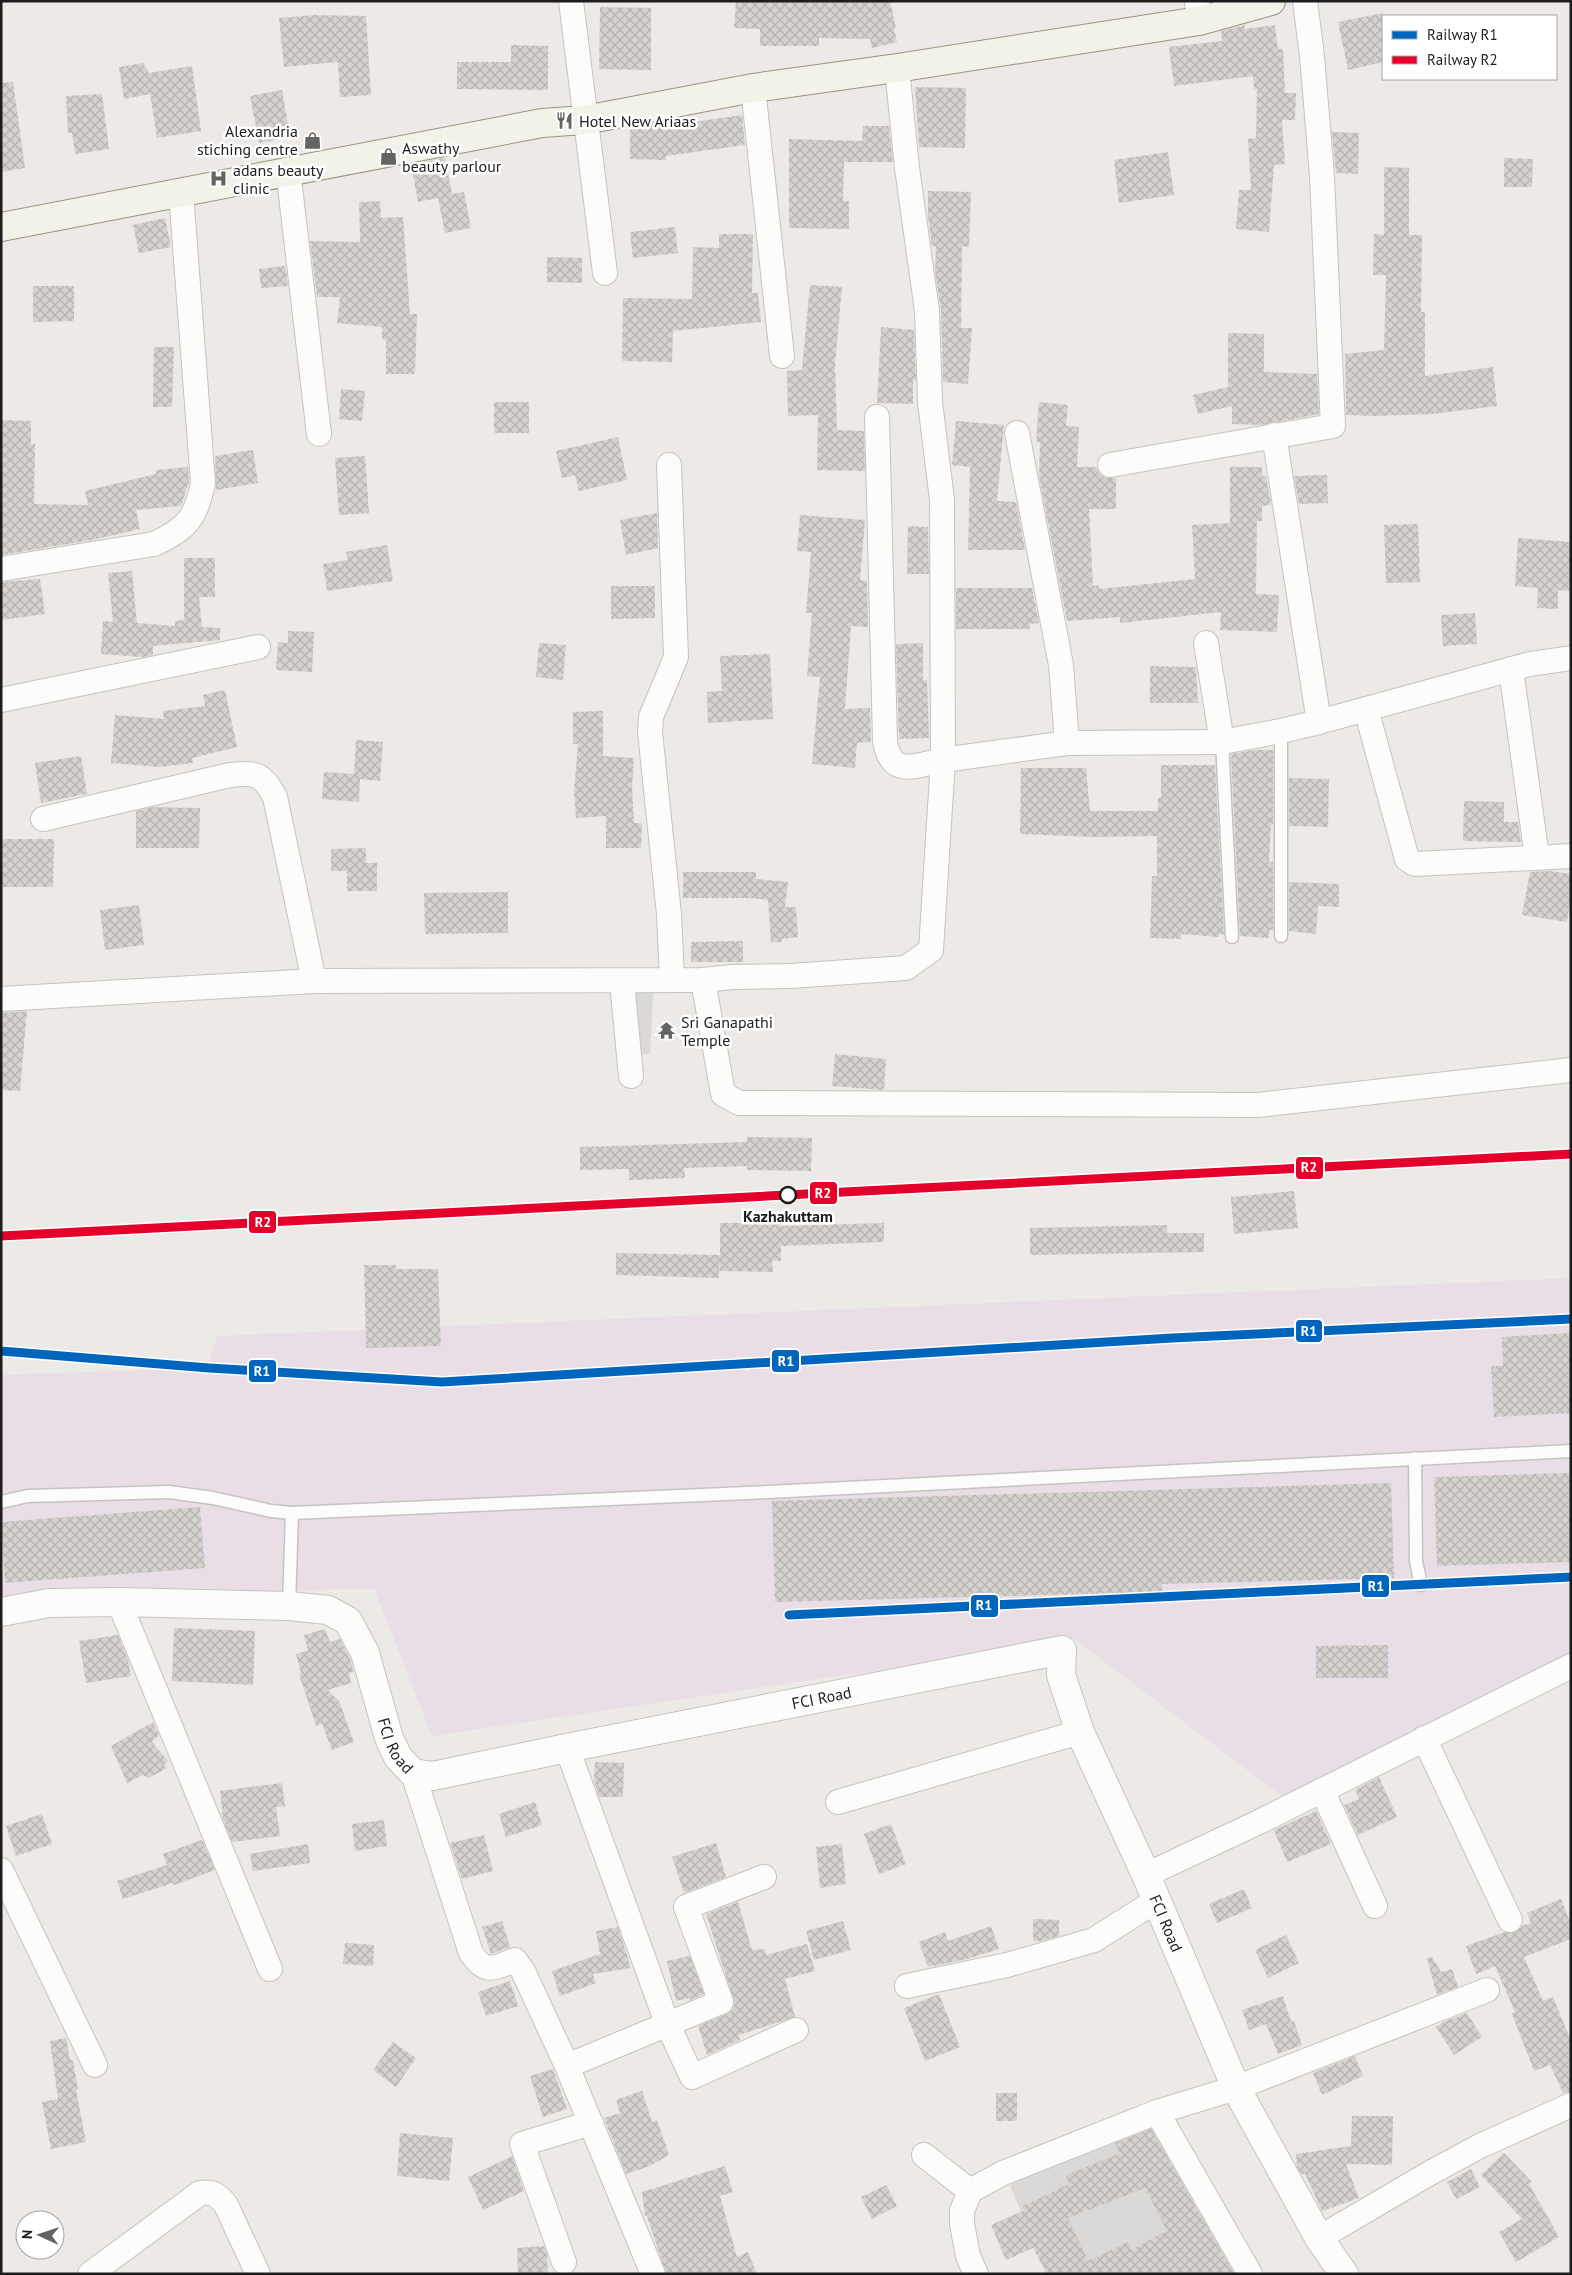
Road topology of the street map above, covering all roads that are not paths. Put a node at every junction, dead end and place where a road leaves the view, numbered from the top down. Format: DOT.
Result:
graph roads {
  1 [pos="571,1"];
  2 [pos="1271,1"];
  3 [pos="1305,1"];
  4 [pos="1198,11"];
  5 [pos="897,68"];
  6 [pos="753,88"];
  7 [pos="585,120"];
  8 [pos="288,170"];
  9 [pos="181,193"];
  10 [pos="1,227"];
  11 [pos="606,274"];
  12 [pos="782,356"];
  13 [pos="877,417"];
  14 [pos="1017,433"];
  15 [pos="318,434"];
  16 [pos="1274,435"];
  17 [pos="669,465"];
  18 [pos="1110,465"];
  19 [pos="1,569"];
  20 [pos="1206,643"];
  21 [pos="258,647"];
  22 [pos="1571,658"];
  23 [pos="1511,669"];
  24 [pos="1,700"];
  25 [pos="1366,709"];
  26 [pos="1319,722"];
  27 [pos="1281,731"];
  28 [pos="1222,742"];
  29 [pos="1067,743"];
  30 [pos="943,760"];
  31 [pos="42,818"];
  32 [pos="1571,856"];
  33 [pos="1537,857"];
  34 [pos="1281,936"];
  35 [pos="1232,937"];
  36 [pos="672,980"];
  37 [pos="704,980"];
  38 [pos="314,981"];
  39 [pos="622,982"];
  40 [pos="1,999"];
  41 [pos="1571,1070"];
  42 [pos="630,1076"];
  43 [pos="1571,1452"];
  44 [pos="1415,1458"];
  45 [pos="1,1502"];
  46 [pos="292,1513"];
  47 [pos="1421,1585"];
  48 [pos="119,1602"];
  49 [pos="290,1606"];
  50 [pos="1,1612"];
  51 [pos="1571,1666"];
  52 [pos="1080,1732"];
  53 [pos="1424,1738"];
  54 [pos="567,1748"];
  55 [pos="412,1773"];
  56 [pos="1322,1790"];
  57 [pos="838,1802"];
  58 [pos="1,1870"];
  59 [pos="1146,1875"];
  60 [pos="764,1877"];
  61 [pos="1157,1900"];
  62 [pos="1375,1906"];
  63 [pos="1510,1920"];
  64 [pos="270,1969"];
  65 [pos="907,1986"];
  66 [pos="1487,1990"];
  67 [pos="667,2023"];
  68 [pos="796,2030"];
  69 [pos="95,2065"];
  70 [pos="567,2066"];
  71 [pos="1236,2088"];
  72 [pos="1571,2105"];
  73 [pos="1157,2112"];
  74 [pos="591,2123"];
  75 [pos="924,2155"];
  76 [pos="970,2191"];
  77 [pos="1320,2238"];
  78 [pos="564,2262"];
  79 [pos="105,2270"];
  80 [pos="258,2274"];
  81 [pos="653,2274"];
  82 [pos="976,2274"];
  83 [pos="1250,2274"];
  84 [pos="1344,2274"];
  1 -- 7 [label="street"];
  2 -- 4 [label="main road"];
  3 -- 16 [label="street"];
  4 -- 5 [label="main road"];
  5 -- 6 [label="main road"];
  5 -- 30 [label="street"];
  6 -- 7 [label="main road"];
  6 -- 12 [label="street"];
  7 -- 8 [label="main road"];
  7 -- 11 [label="street"];
  8 -- 9 [label="main road"];
  8 -- 15 [label="street"];
  9 -- 10 [label="main road"];
  9 -- 19 [label="street"];
  13 -- 30 [label="street"];
  14 -- 29 [label="street"];
  16 -- 18 [label="street"];
  16 -- 26 [label="street"];
  17 -- 36 [label="street"];
  20 -- 28 [label="street"];
  21 -- 24 [label="street"];
  22 -- 23 [label="street"];
  23 -- 25 [label="street"];
  23 -- 33 [label="street"];
  25 -- 26 [label="street"];
  25 -- 33 [label="street"];
  26 -- 27 [label="street"];
  27 -- 28 [label="street"];
  27 -- 34 [label="lane"];
  28 -- 29 [label="street"];
  28 -- 35 [label="lane"];
  29 -- 30 [label="street"];
  30 -- 37 [label="street"];
  31 -- 38 [label="street"];
  32 -- 33 [label="street"];
  36 -- 37 [label="street"];
  36 -- 39 [label="street"];
  37 -- 41 [label="street"];
  38 -- 39 [label="street"];
  38 -- 40 [label="street"];
  39 -- 42 [label="street"];
  43 -- 44 [label="lane"];
  44 -- 46 [label="lane"];
  44 -- 47 [label="lane"];
  45 -- 46 [label="lane"];
  46 -- 49 [label="lane"];
  48 -- 49 [label="street, FCI Road"];
  48 -- 50 [label="street, FCI Road"];
  48 -- 64 [label="street"];
  49 -- 55 [label="street, FCI Road"];
  51 -- 53 [label="street"];
  52 -- 54 [label="street, FCI Road"];
  52 -- 57 [label="street"];
  52 -- 59 [label="street, FCI Road"];
  53 -- 56 [label="street"];
  53 -- 63 [label="street"];
  54 -- 55 [label="street, FCI Road"];
  54 -- 67 [label="street"];
  55 -- 70 [label="street"];
  56 -- 59 [label="street"];
  56 -- 62 [label="street"];
  58 -- 69 [label="street"];
  59 -- 61 [label="street, FCI Road"];
  60 -- 67 [label="street"];
  61 -- 65 [label="street"];
  61 -- 71 [label="street, FCI Road"];
  66 -- 71 [label="street"];
  67 -- 68 [label="street"];
  67 -- 70 [label="street"];
  70 -- 74 [label="street"];
  71 -- 73 [label="street"];
  71 -- 77 [label="street, FCI Road"];
  72 -- 77 [label="street"];
  73 -- 76 [label="street"];
  73 -- 83 [label="street"];
  74 -- 78 [label="street"];
  74 -- 81 [label="street"];
  75 -- 76 [label="street"];
  76 -- 82 [label="street"];
  77 -- 84 [label="street, FCI Road"];
  79 -- 80 [label="street"];
}
